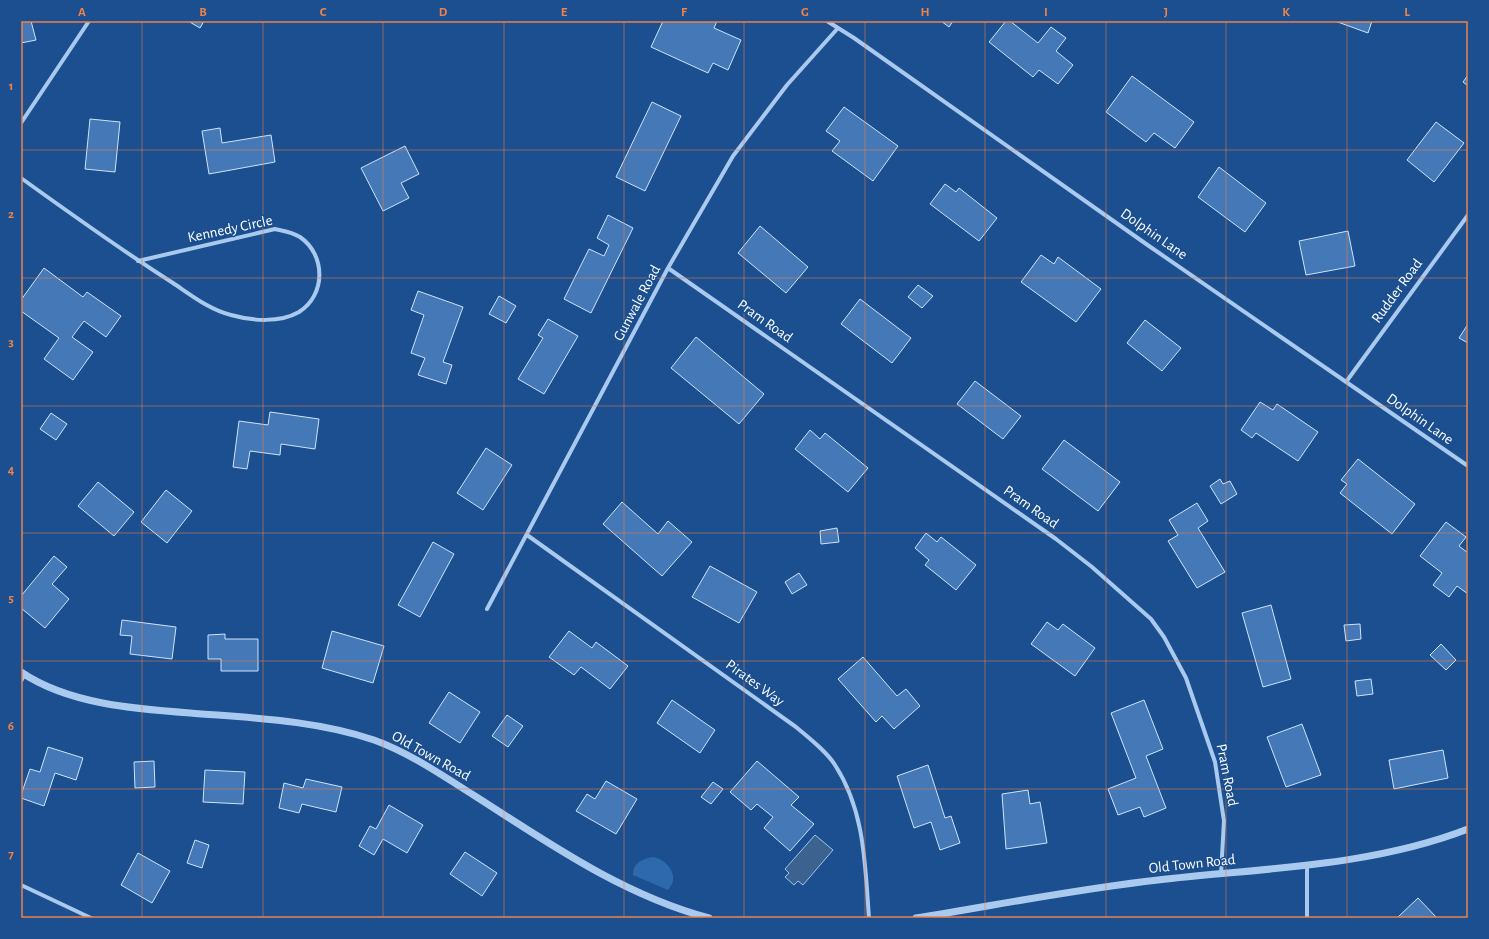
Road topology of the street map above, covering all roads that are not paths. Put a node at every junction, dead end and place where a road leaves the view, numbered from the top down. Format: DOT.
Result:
graph roads {
  1 [pos="88,21"];
  2 [pos="827,21"];
  3 [pos="838,28"];
  4 [pos="21,122"];
  5 [pos="21,178"];
  6 [pos="1468,216"];
  7 [pos="138,261"];
  8 [pos="668,268"];
  9 [pos="1346,382"];
  10 [pos="1468,466"];
  11 [pos="527,535"];
  12 [pos="487,609"];
  13 [pos="22,676"];
  14 [pos="1468,829"];
  15 [pos="1307,865"];
  16 [pos="1222,874"];
  17 [pos="21,885"];
  18 [pos="91,918"];
  19 [pos="709,918"];
  20 [pos="869,918"];
  21 [pos="916,918"];
  22 [pos="1306,918"];
  1 -- 4 [label="street"];
  2 -- 3 [label="street, Dolphin Lane"];
  3 -- 8 [label="street, Gunwale Road"];
  3 -- 9 [label="street, Dolphin Lane"];
  5 -- 7 [label="street, Kennedy Circle"];
  6 -- 9 [label="street, Rudder Road"];
  7 -- 7 [label="street, Kennedy Circle"];
  8 -- 11 [label="street, Gunwale Road"];
  8 -- 16 [label="street, Pram Road"];
  9 -- 10 [label="street, Dolphin Lane"];
  11 -- 12 [label="street, Gunwale Road"];
  11 -- 20 [label="street, Pirates Way"];
  13 -- 19 [label="street, Old Town Road"];
  14 -- 15 [label="street, Old Town Road"];
  15 -- 16 [label="street, Old Town Road"];
  15 -- 22 [label="street"];
  16 -- 21 [label="street, Old Town Road"];
  17 -- 18 [label="street"];
}
